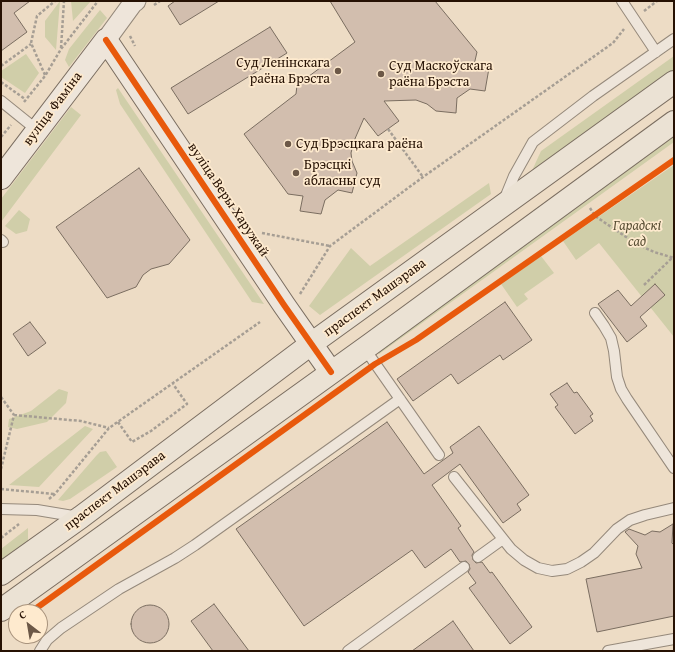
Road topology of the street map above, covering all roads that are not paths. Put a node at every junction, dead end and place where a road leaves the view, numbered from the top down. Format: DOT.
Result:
graph roads {
  1 [pos="622,1"];
  2 [pos="134,2"];
  3 [pos="674,39"];
  4 [pos="106,40"];
  5 [pos="656,52"];
  6 [pos="674,82"];
  7 [pos="1,101"];
  8 [pos="674,122"];
  9 [pos="37,130"];
  10 [pos="1,178"];
  11 [pos="501,208"];
  12 [pos="595,313"];
  13 [pos="311,344"];
  14 [pos="365,349"];
  15 [pos="331,372"];
  16 [pos="400,400"];
  17 [pos="439,455"];
  18 [pos="674,468"];
  19 [pos="454,477"];
  20 [pos="674,508"];
  21 [pos="1,509"];
  22 [pos="81,517"];
  23 [pos="503,539"];
  24 [pos="478,557"];
  25 [pos="464,567"];
  26 [pos="1,574"];
  27 [pos="1,610"];
  28 [pos="674,638"];
  29 [pos="40,651"];
  30 [pos="348,651"];
  31 [pos="608,651"];
  1 -- 5 [label="lane"];
  2 -- 4 [label="street"];
  3 -- 5 [label="lane"];
  4 -- 9 [label="street, вуліца Фаміна"];
  4 -- 13 [label="street, вуліца Веры Харужай"];
  5 -- 11 [label="lane"];
  6 -- 11 [label="main road, праспект Машэрава"];
  7 -- 9 [label="lane"];
  8 -- 14 [label="main road, праспект Машэрава"];
  9 -- 10 [label="street, вуліца Фаміна"];
  11 -- 13 [label="main road, праспект Машэрава"];
  12 -- 18 [label="lane"];
  13 -- 15 [label="street, вуліца Веры Харужай"];
  13 -- 22 [label="main road, праспект Машэрава"];
  14 -- 15 [label="main road, праспект Машэрава"];
  14 -- 16 [label="lane"];
  15 -- 27 [label="main road, праспект Машэрава"];
  16 -- 17 [label="lane"];
  16 -- 29 [label="lane"];
  19 -- 23 [label="lane"];
  20 -- 23 [label="lane"];
  21 -- 22 [label="lane"];
  22 -- 26 [label="main road, праспект Машэрава"];
  23 -- 24 [label="lane"];
  25 -- 30 [label="lane"];
  28 -- 31 [label="lane"];
}
